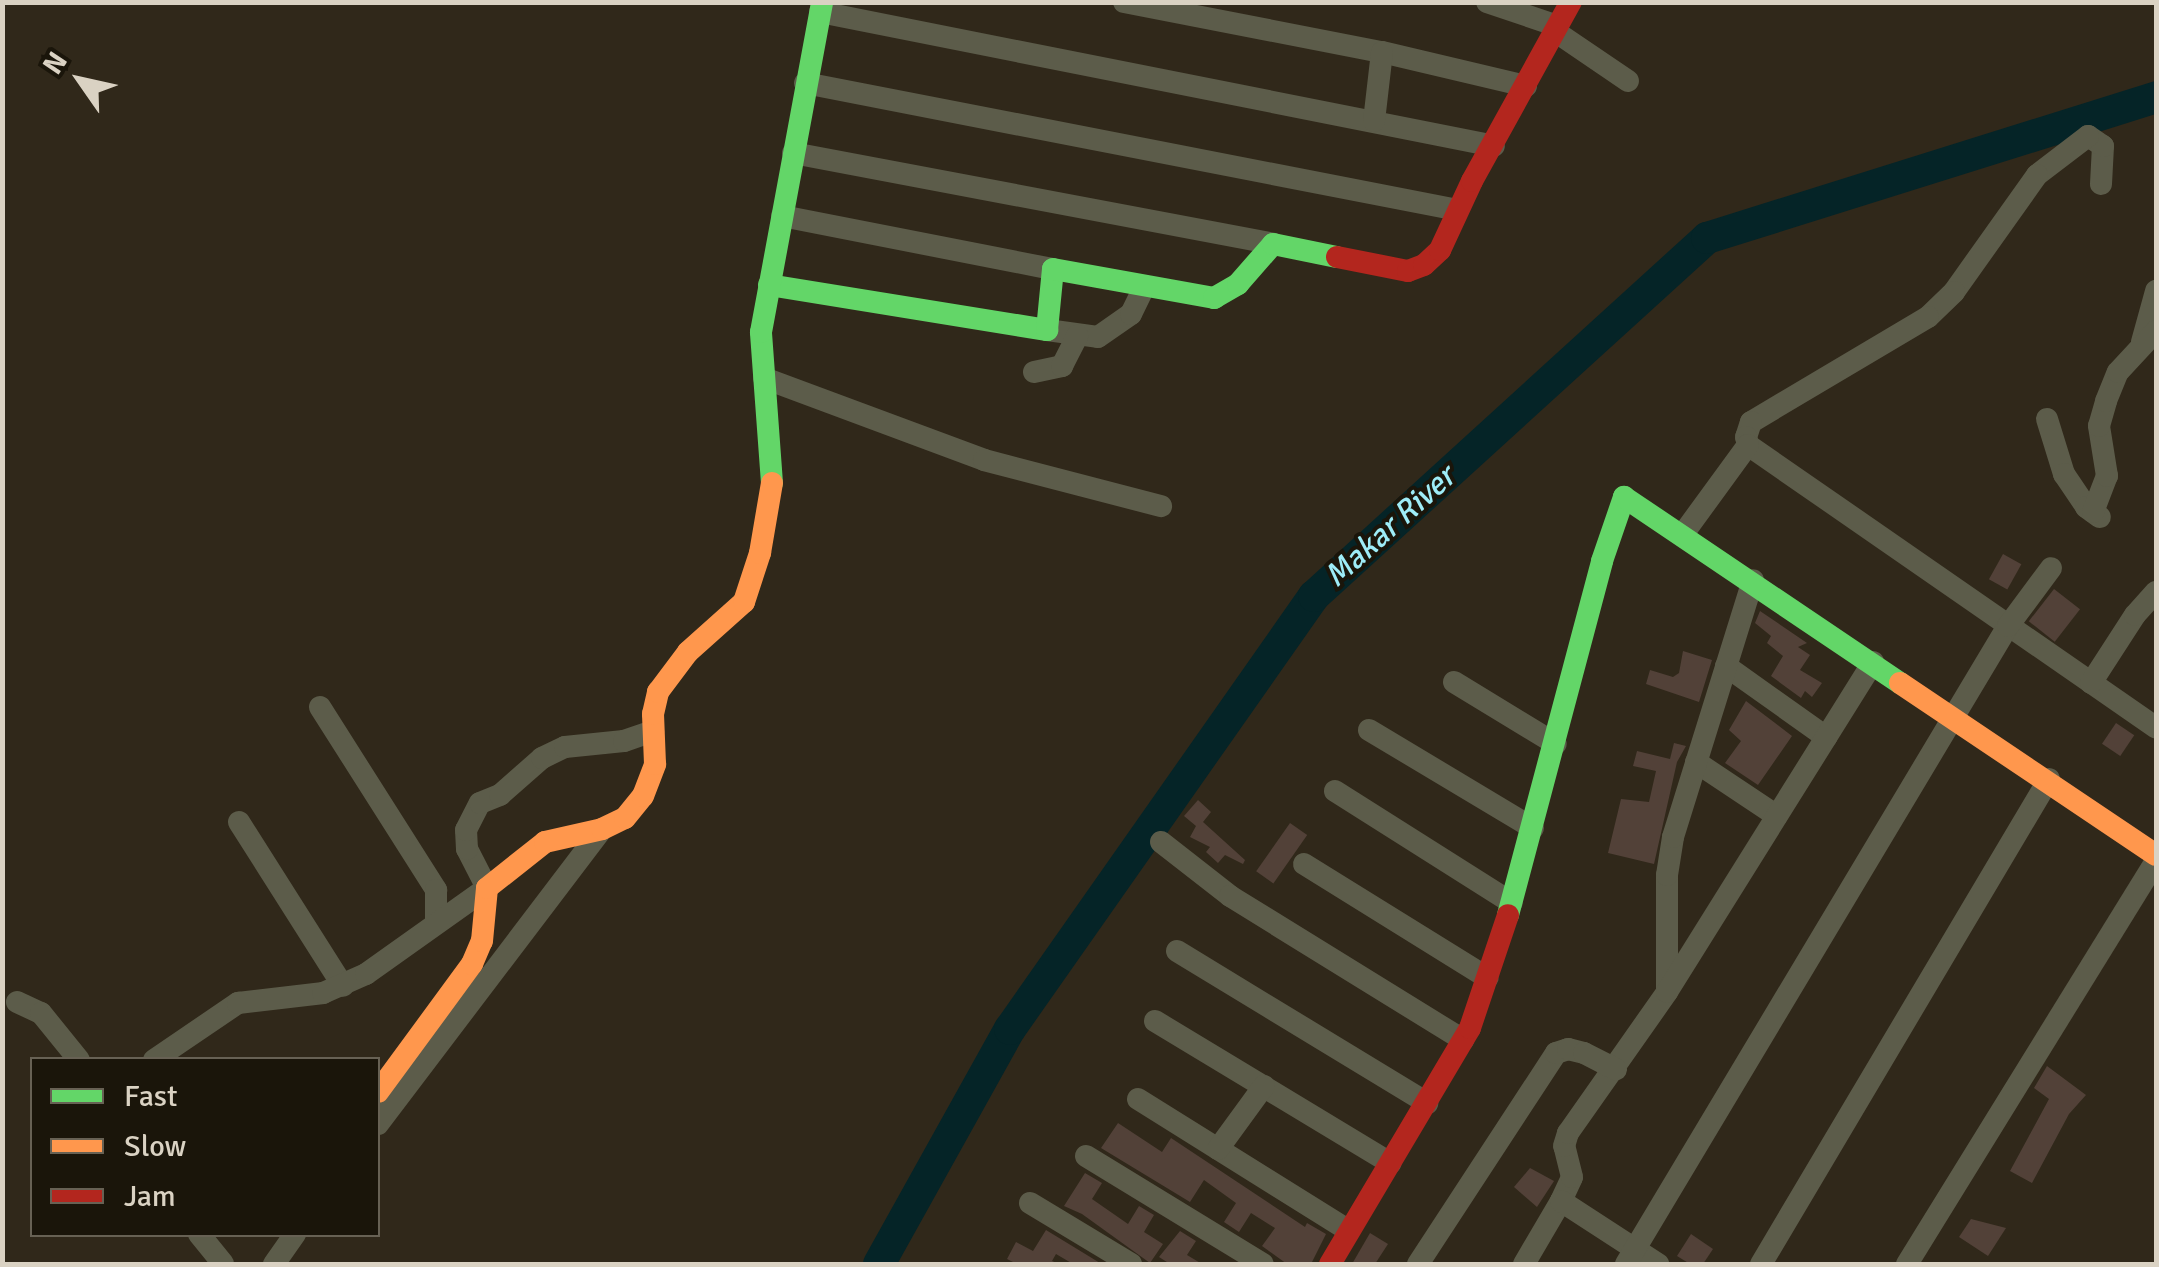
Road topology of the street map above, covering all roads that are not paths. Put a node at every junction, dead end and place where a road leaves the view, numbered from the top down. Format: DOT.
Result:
graph roads {
  1 [pos="1487,2"];
  2 [pos="1570,2"];
  3 [pos="1127,3"];
  4 [pos="821,7"];
  5 [pos="1557,29"];
  6 [pos="1382,52"];
  7 [pos="1628,82"];
  8 [pos="806,83"];
  9 [pos="1526,86"];
  10 [pos="1374,122"];
  11 [pos="1494,146"];
  12 [pos="793,153"];
  13 [pos="2101,184"];
  14 [pos="1458,210"];
  15 [pos="782,216"];
  16 [pos="1273,244"];
  17 [pos="1053,269"];
  18 [pos="769,284"];
  19 [pos="2156,291"];
  20 [pos="1142,295"];
  21 [pos="1047,330"];
  22 [pos="1077,336"];
  23 [pos="2150,337"];
  24 [pos="1034,372"];
  25 [pos="764,378"];
  26 [pos="2047,419"];
  27 [pos="1748,445"];
  28 [pos="1161,506"];
  29 [pos="1683,534"];
  30 [pos="2051,568"];
  31 [pos="1754,580"];
  32 [pos="2156,592"];
  33 [pos="2008,626"];
  34 [pos="1873,662"];
  35 [pos="1726,666"];
  36 [pos="1454,682"];
  37 [pos="2091,683"];
  38 [pos="320,707"];
  39 [pos="1954,718"];
  40 [pos="2156,727"];
  41 [pos="1369,730"];
  42 [pos="653,732"];
  43 [pos="1826,737"];
  44 [pos="1556,744"];
  45 [pos="1696,762"];
  46 [pos="2049,779"];
  47 [pos="1335,791"];
  48 [pos="1777,816"];
  49 [pos="240,822"];
  50 [pos="1533,828"];
  51 [pos="602,829"];
  52 [pos="1161,842"];
  53 [pos="2156,858"];
  54 [pos="1304,864"];
  55 [pos="487,888"];
  56 [pos="1512,903"];
  57 [pos="436,922"];
  58 [pos="1177,951"];
  59 [pos="1488,978"];
  60 [pos="343,986"];
  61 [pos="1666,992"];
  62 [pos="17,1002"];
  63 [pos="1156,1020"];
  64 [pos="1463,1040"];
  65 [pos="77,1057"];
  66 [pos="158,1057"];
  67 [pos="1616,1069"];
  68 [pos="1264,1086"];
  69 [pos="380,1089"];
  70 [pos="1138,1099"];
  71 [pos="1427,1103"];
  72 [pos="380,1121"];
  73 [pos="1218,1148"];
  74 [pos="1086,1156"];
  75 [pos="1390,1164"];
  76 [pos="1561,1201"];
  77 [pos="1030,1204"];
  78 [pos="1349,1231"];
  79 [pos="201,1237"];
  80 [pos="293,1237"];
  81 [pos="1630,1257"];
  82 [pos="223,1264"];
  83 [pos="274,1264"];
  84 [pos="1131,1264"];
  85 [pos="1263,1264"];
  86 [pos="1330,1264"];
  87 [pos="1418,1264"];
  88 [pos="1524,1264"];
  89 [pos="1658,1264"];
  90 [pos="1761,1264"];
  91 [pos="1907,1264"];
  1 -- 5 [label="street"];
  2 -- 5 [label="street"];
  3 -- 6 [label="street"];
  4 -- 8 [label="street"];
  4 -- 10 [label="street"];
  5 -- 7 [label="street"];
  5 -- 9 [label="street"];
  6 -- 9 [label="street"];
  6 -- 10 [label="street"];
  8 -- 12 [label="street"];
  8 -- 14 [label="street"];
  9 -- 11 [label="street"];
  10 -- 11 [label="street"];
  11 -- 14 [label="street"];
  12 -- 15 [label="street"];
  12 -- 16 [label="street"];
  13 -- 27 [label="street"];
  14 -- 16 [label="street"];
  15 -- 17 [label="street"];
  15 -- 18 [label="street"];
  16 -- 20 [label="street"];
  17 -- 20 [label="street"];
  17 -- 21 [label="street"];
  18 -- 21 [label="street"];
  18 -- 25 [label="street"];
  19 -- 23 [label="street"];
  20 -- 22 [label="street"];
  21 -- 22 [label="street"];
  22 -- 24 [label="street"];
  23 -- 26 [label="street"];
  25 -- 28 [label="street"];
  25 -- 42 [label="street"];
  27 -- 29 [label="street"];
  27 -- 33 [label="street"];
  29 -- 31 [label="street"];
  29 -- 44 [label="street"];
  30 -- 33 [label="street"];
  31 -- 34 [label="street"];
  31 -- 35 [label="street"];
  32 -- 37 [label="street"];
  33 -- 37 [label="street"];
  33 -- 39 [label="street"];
  34 -- 39 [label="street"];
  34 -- 43 [label="street"];
  35 -- 43 [label="street"];
  35 -- 45 [label="street"];
  36 -- 44 [label="street"];
  37 -- 40 [label="street"];
  38 -- 57 [label="street"];
  39 -- 46 [label="street"];
  39 -- 81 [label="street"];
  41 -- 50 [label="street"];
  42 -- 51 [label="street"];
  42 -- 55 [label="street"];
  43 -- 48 [label="street"];
  44 -- 50 [label="street"];
  45 -- 48 [label="street"];
  45 -- 61 [label="street"];
  46 -- 53 [label="street"];
  46 -- 90 [label="street"];
  47 -- 56 [label="street"];
  48 -- 61 [label="street"];
  49 -- 60 [label="street"];
  50 -- 56 [label="street"];
  51 -- 55 [label="street"];
  51 -- 72 [label="street"];
  52 -- 64 [label="street"];
  53 -- 91 [label="street"];
  54 -- 59 [label="street"];
  55 -- 57 [label="street"];
  55 -- 69 [label="street"];
  56 -- 59 [label="street"];
  57 -- 60 [label="street"];
  58 -- 71 [label="street"];
  59 -- 64 [label="street"];
  60 -- 66 [label="street"];
  61 -- 67 [label="street"];
  62 -- 65 [label="street"];
  63 -- 68 [label="street"];
  64 -- 71 [label="street"];
  67 -- 76 [label="street"];
  67 -- 87 [label="street"];
  68 -- 73 [label="street"];
  68 -- 75 [label="street"];
  70 -- 73 [label="street"];
  71 -- 75 [label="street"];
  73 -- 78 [label="street"];
  74 -- 85 [label="street"];
  75 -- 78 [label="street"];
  76 -- 81 [label="street"];
  76 -- 88 [label="street"];
  77 -- 84 [label="street"];
  78 -- 86 [label="street"];
  79 -- 82 [label="street"];
  80 -- 83 [label="street"];
  81 -- 89 [label="street"];
}
